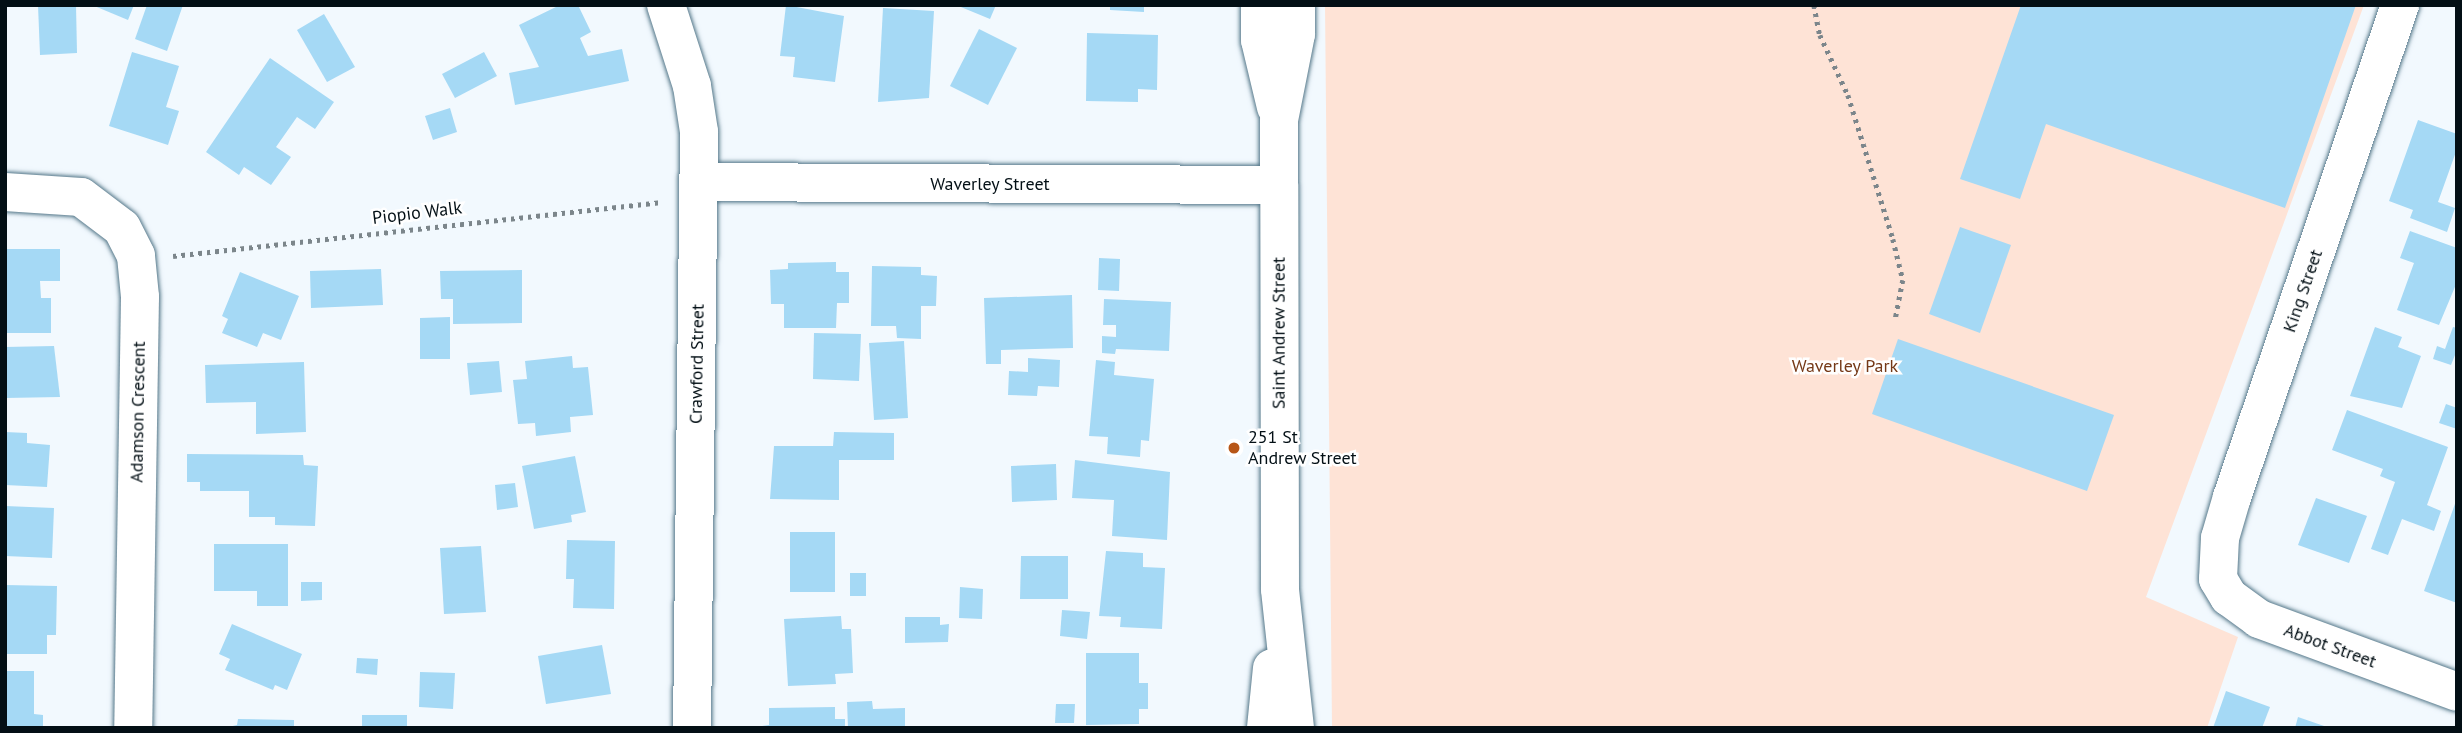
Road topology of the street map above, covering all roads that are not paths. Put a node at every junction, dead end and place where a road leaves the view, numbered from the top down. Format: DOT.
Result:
graph roads {
  1 [pos="666,5"];
  2 [pos="1260,5"];
  3 [pos="1296,5"];
  4 [pos="2400,5"];
  5 [pos="1279,120"];
  6 [pos="700,182"];
  7 [pos="1279,186"];
  8 [pos="5,192"];
  9 [pos="2218,579"];
  10 [pos="1280,589"];
  11 [pos="2457,692"];
  12 [pos="132,728"];
  13 [pos="692,728"];
  14 [pos="1266,728"];
  15 [pos="1295,728"];
  1 -- 6 [label="street, Crawford Street"];
  2 -- 5 [label="street, Saint Andrew Street"];
  3 -- 5 [label="street, Saint Andrew Street"];
  4 -- 9 [label="street, King Street"];
  5 -- 7 [label="street, Saint Andrew Street"];
  6 -- 7 [label="street, Waverley Street"];
  6 -- 13 [label="street, Crawford Street"];
  7 -- 10 [label="street, Saint Andrew Street"];
  8 -- 12 [label="street, Adamson Crescent"];
  9 -- 11 [label="street, Abbot Street"];
  10 -- 14 [label="street, Saint Andrew Street"];
  10 -- 15 [label="street, Saint Andrew Street"];
}
